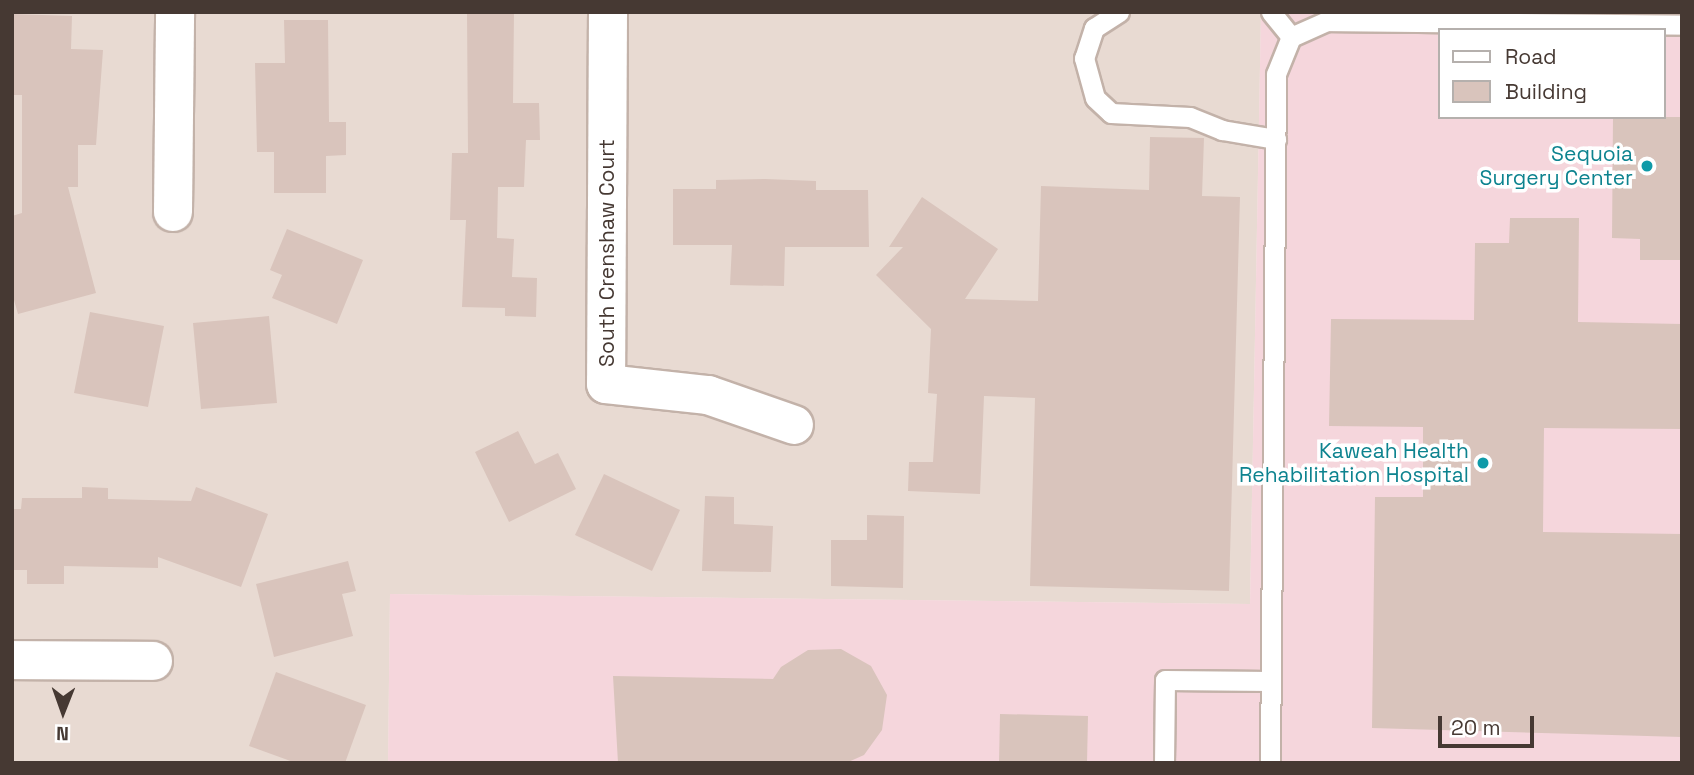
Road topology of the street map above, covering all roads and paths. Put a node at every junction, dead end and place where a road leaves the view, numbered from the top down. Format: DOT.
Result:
graph roads {
  1 [pos="175,12"];
  2 [pos="608,12"];
  3 [pos="1119,12"];
  4 [pos="1271,12"];
  5 [pos="1390,16"];
  6 [pos="1682,25"];
  7 [pos="1291,37"];
  8 [pos="1276,139"];
  9 [pos="173,212"];
  10 [pos="794,425"];
  11 [pos="12,660"];
  12 [pos="153,661"];
  13 [pos="1270,681"];
  14 [pos="1164,763"];
  15 [pos="1270,763"];
  1 -- 9 [label="street"];
  2 -- 10 [label="street, South Crenshaw Court"];
  3 -- 8 [label="lane"];
  4 -- 7 [label="lane"];
  5 -- 6 [label="lane"];
  5 -- 7 [label="lane"];
  7 -- 8 [label="lane"];
  8 -- 13 [label="lane"];
  11 -- 12 [label="street"];
  13 -- 14 [label="lane"];
  13 -- 15 [label="lane"];
}
